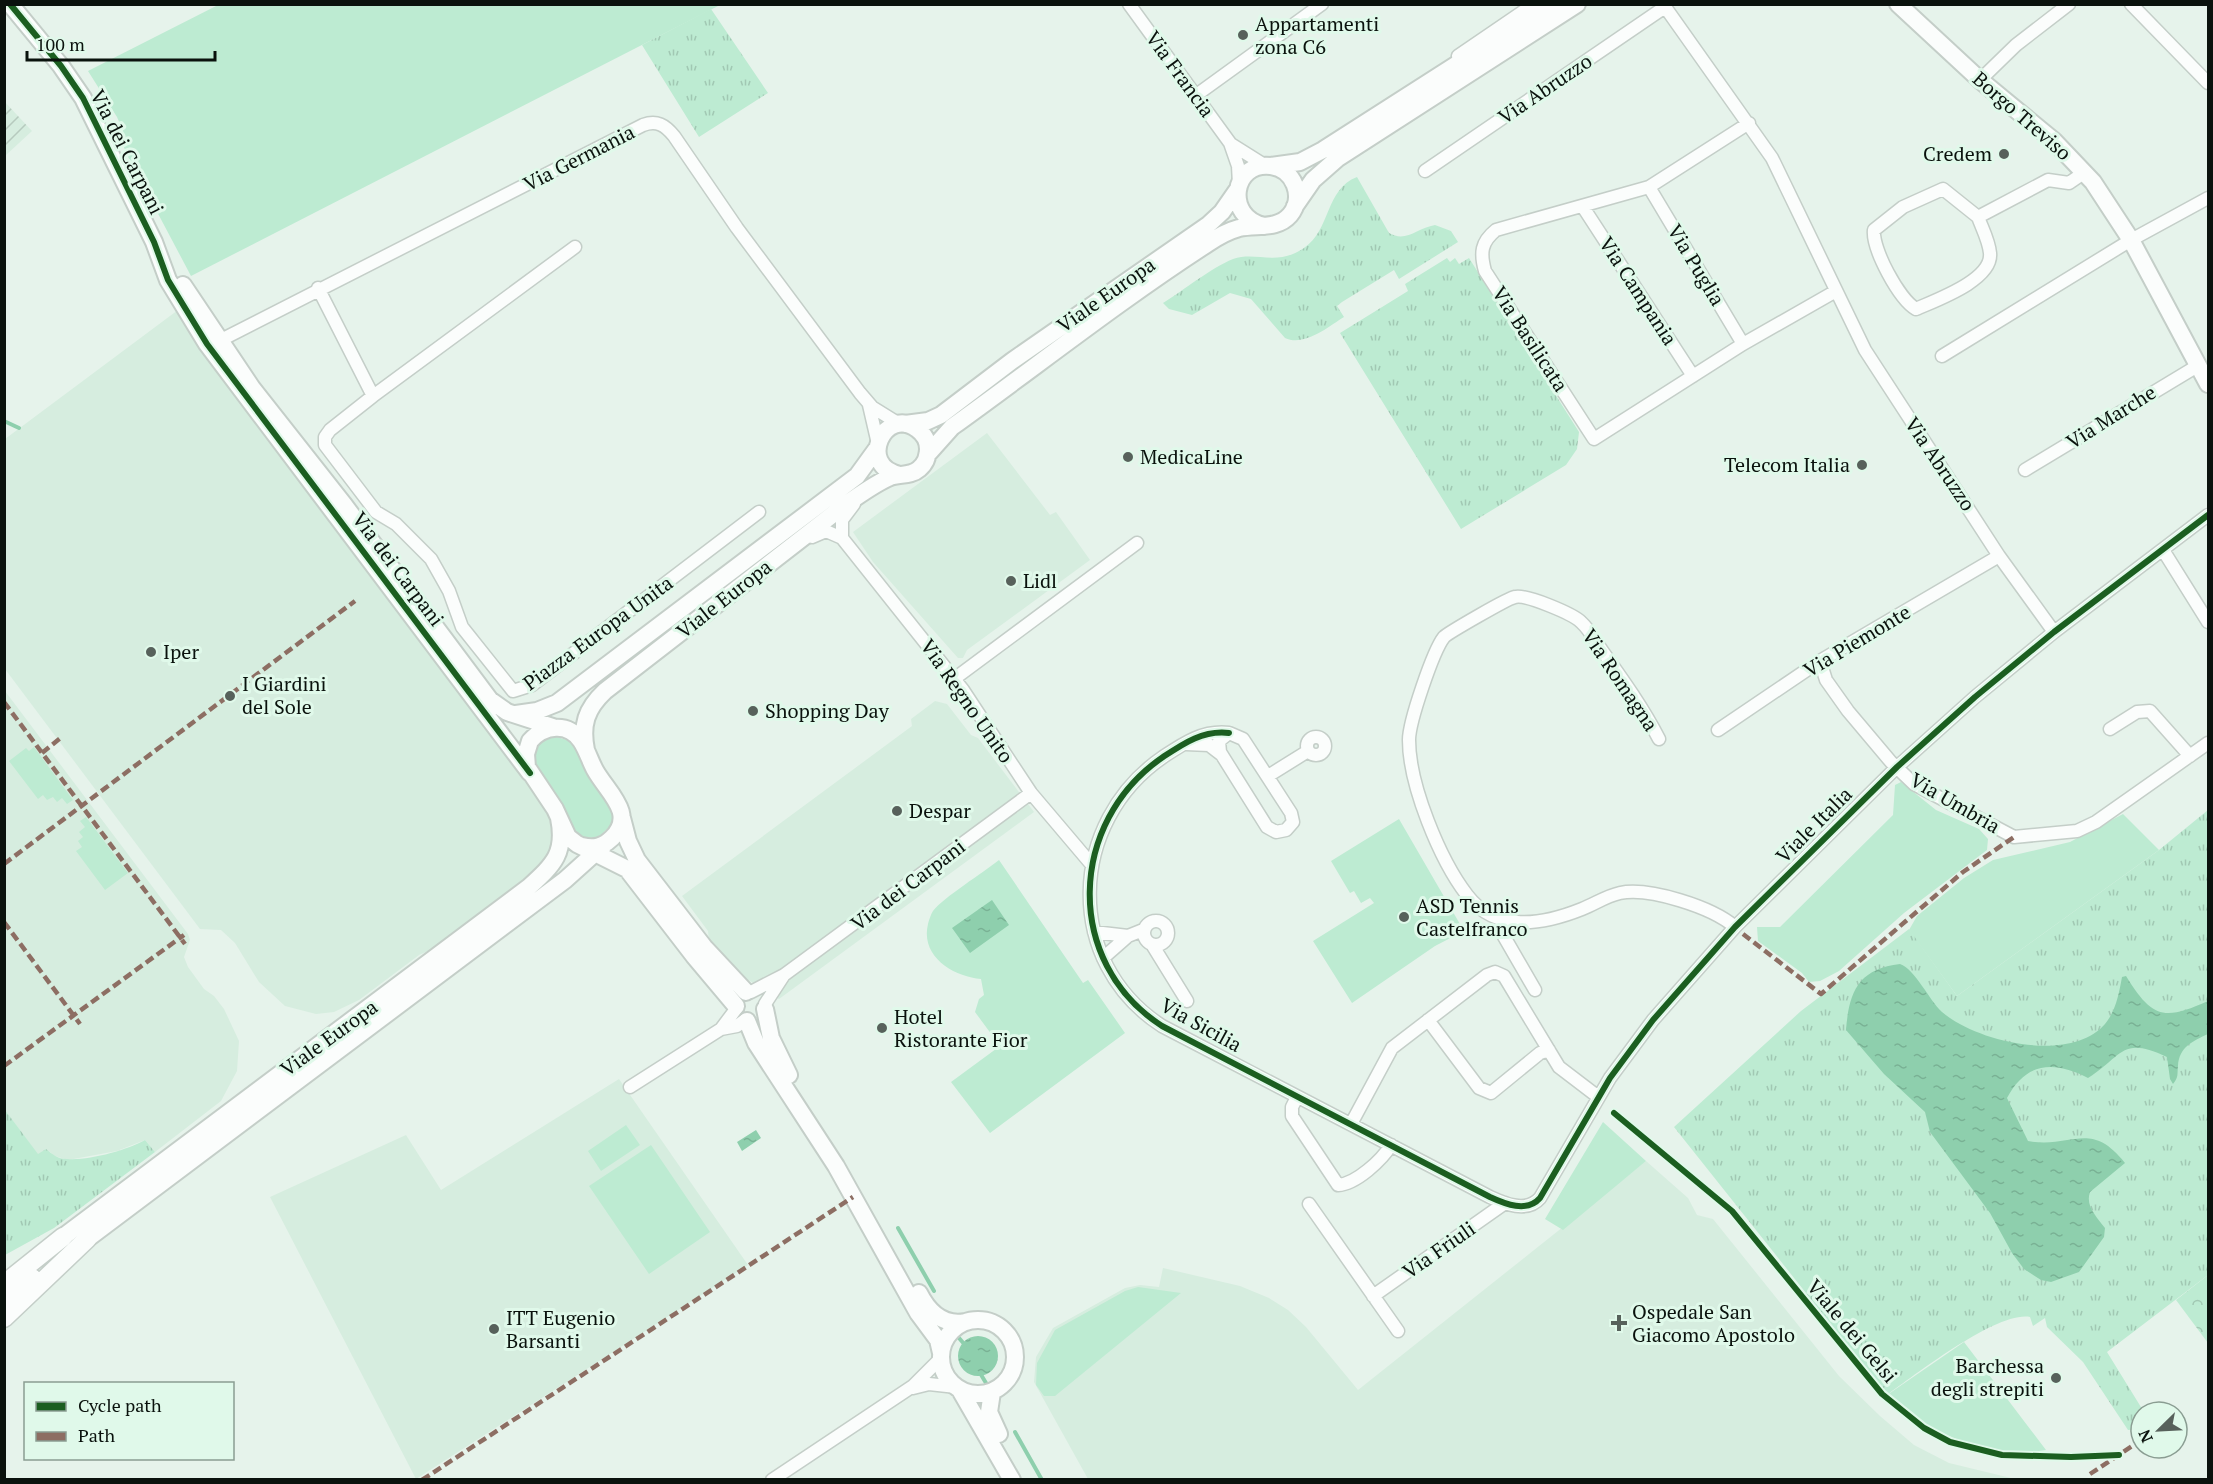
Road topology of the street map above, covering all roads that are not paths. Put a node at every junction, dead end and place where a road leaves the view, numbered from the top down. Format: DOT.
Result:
graph roads {
  1 [pos="10,4"];
  2 [pos="1130,4"];
  3 [pos="1322,4"];
  4 [pos="1534,4"];
  5 [pos="1551,4"];
  6 [pos="1577,4"];
  7 [pos="1898,4"];
  8 [pos="2069,4"];
  9 [pos="2131,4"];
  10 [pos="1664,6"];
  11 [pos="1438,76"];
  12 [pos="1980,80"];
  13 [pos="2208,83"];
  14 [pos="1195,96"];
  15 [pos="1749,123"];
  16 [pos="1230,143"];
  17 [pos="1268,166"];
  18 [pos="1425,171"];
  19 [pos="2085,172"];
  20 [pos="1239,187"];
  21 [pos="1648,187"];
  22 [pos="2208,198"];
  23 [pos="1295,207"];
  24 [pos="1583,207"];
  25 [pos="1978,217"];
  26 [pos="1264,226"];
  27 [pos="2131,240"];
  28 [pos="154,242"];
  29 [pos="575,247"];
  30 [pos="318,288"];
  31 [pos="1836,291"];
  32 [pos="1743,344"];
  33 [pos="218,346"];
  34 [pos="1942,356"];
  35 [pos="2199,365"];
  36 [pos="1693,376"];
  37 [pos="2208,384"];
  38 [pos="236,386"];
  39 [pos="373,396"];
  40 [pos="869,405"];
  41 [pos="902,424"];
  42 [pos="295,441"];
  43 [pos="878,445"];
  44 [pos="927,455"];
  45 [pos="2025,470"];
  46 [pos="900,475"];
  47 [pos="875,486"];
  48 [pos="759,512"];
  49 [pos="2208,515"];
  50 [pos="842,537"];
  51 [pos="1137,543"];
  52 [pos="2163,550"];
  53 [pos="1999,556"];
  54 [pos="736,591"];
  55 [pos="2208,622"];
  56 [pos="2054,632"];
  57 [pos="1820,662"];
  58 [pos="954,679"];
  59 [pos="557,703"];
  60 [pos="511,714"];
  61 [pos="544,728"];
  62 [pos="2110,729"];
  63 [pos="1718,730"];
  64 [pos="1229,733"];
  65 [pos="1659,739"];
  66 [pos="2208,743"];
  67 [pos="1185,744"];
  68 [pos="586,750"];
  69 [pos="1308,751"];
  70 [pos="1222,755"];
  71 [pos="2190,756"];
  72 [pos="1897,767"];
  73 [pos="530,773"];
  74 [pos="1268,776"];
  75 [pos="1031,793"];
  76 [pos="559,818"];
  77 [pos="622,818"];
  78 [pos="594,848"];
  79 [pos="620,864"];
  80 [pos="1092,865"];
  81 [pos="565,880"];
  82 [pos="1500,921"];
  83 [pos="1735,927"];
  84 [pos="1143,930"];
  85 [pos="1094,932"];
  86 [pos="1128,936"];
  87 [pos="1153,946"];
  88 [pos="1103,958"];
  89 [pos="784,975"];
  90 [pos="1535,990"];
  91 [pos="748,992"];
  92 [pos="1187,1001"];
  93 [pos="765,1007"];
  94 [pos="741,1014"];
  95 [pos="1428,1020"];
  96 [pos="1549,1050"];
  97 [pos="630,1087"];
  98 [pos="1598,1096"];
  99 [pos="1297,1097"];
  100 [pos="1351,1124"];
  101 [pos="1391,1145"];
  102 [pos="858,1194"];
  103 [pos="1505,1203"];
  104 [pos="1309,1204"];
  105 [pos="63,1237"];
  106 [pos="87,1239"];
  107 [pos="4,1271"];
  108 [pos="4,1284"];
  109 [pos="1373,1296"];
  110 [pos="4,1299"];
  111 [pos="4,1318"];
  112 [pos="965,1322"];
  113 [pos="1398,1331"];
  114 [pos="941,1355"];
  115 [pos="958,1388"];
  116 [pos="909,1389"];
  117 [pos="992,1392"];
  118 [pos="772,1479"];
  119 [pos="1012,1479"];
  120 [pos="1024,1479"];
  1 -- 28 [label="street, Via dei Carpani"];
  2 -- 14 [label="street, Via Francia"];
  3 -- 14 [label="street"];
  4 -- 11 [label="street"];
  5 -- 11 [label="street, Viale Europa"];
  6 -- 23 [label="street, Viale Europa"];
  7 -- 12 [label="street, Borgo Treviso"];
  8 -- 12 [label="street"];
  9 -- 13 [label="street"];
  10 -- 15 [label="street, Via Abruzzo"];
  10 -- 18 [label="street, Via Abruzzo"];
  11 -- 17 [label="street, Viale Europa"];
  12 -- 19 [label="street, Borgo Treviso"];
  14 -- 16 [label="street, Via Francia"];
  15 -- 21 [label="street"];
  15 -- 31 [label="street, Via Abruzzo"];
  16 -- 17 [label="street, Via Francia"];
  16 -- 20 [label="street, Via Francia"];
  17 -- 20 [label="street, Viale Europa"];
  17 -- 23 [label="street"];
  19 -- 25 [label="street"];
  19 -- 27 [label="street, Borgo Treviso"];
  20 -- 26 [label="street"];
  20 -- 41 [label="street, Viale Europa"];
  21 -- 24 [label="street"];
  21 -- 32 [label="street, Via Puglia"];
  22 -- 27 [label="street"];
  23 -- 26 [label="street, Viale Europa"];
  24 -- 36 [label="street, Via Campania"];
  24 -- 36 [label="street, Via Basilicata"];
  25 -- 25 [label="street"];
  26 -- 44 [label="street, Viale Europa"];
  27 -- 34 [label="street"];
  27 -- 35 [label="street, Borgo Treviso"];
  28 -- 33 [label="street, Via dei Carpani"];
  28 -- 33 [label="street, Via dei Carpani"];
  29 -- 39 [label="street, Piazza Europa Unita"];
  30 -- 33 [label="street, Via Germania"];
  30 -- 39 [label="street"];
  30 -- 40 [label="street, Via Germania"];
  31 -- 32 [label="street"];
  31 -- 53 [label="street, Via Abruzzo"];
  32 -- 36 [label="street"];
  33 -- 38 [label="street, Via dei Carpani"];
  33 -- 42 [label="street, Via dei Carpani"];
  35 -- 37 [label="street, Borgo Treviso"];
  35 -- 45 [label="street, Via Marche"];
  38 -- 42 [label="street, Via dei Carpani"];
  38 -- 73 [label="street, Via dei Carpani"];
  39 -- 48 [label="street, Piazza Europa Unita"];
  40 -- 41 [label="street, Via Germania"];
  40 -- 43 [label="street, Via Germania"];
  41 -- 43 [label="street, Viale Europa"];
  41 -- 44 [label="street"];
  42 -- 60 [label="street, Via dei Carpani"];
  43 -- 46 [label="street"];
  43 -- 59 [label="street, Viale Europa"];
  44 -- 46 [label="street, Viale Europa"];
  46 -- 47 [label="street, Viale Europa"];
  47 -- 50 [label="street"];
  47 -- 54 [label="street, Viale Europa"];
  49 -- 52 [label="street, Viale Italia"];
  50 -- 54 [label="street"];
  50 -- 58 [label="street, Via Regno Unito"];
  51 -- 58 [label="street"];
  52 -- 55 [label="street"];
  52 -- 56 [label="street, Viale Italia"];
  53 -- 56 [label="street, Via Abruzzo"];
  53 -- 57 [label="street, Via Piemonte"];
  54 -- 68 [label="street, Viale Europa"];
  56 -- 72 [label="street, Viale Italia"];
  57 -- 63 [label="street, Via Piemonte"];
  57 -- 72 [label="street, Via Umbria"];
  58 -- 75 [label="street, Via Regno Unito"];
  59 -- 60 [label="street, Viale Europa"];
  59 -- 61 [label="street, Viale Europa"];
  60 -- 61 [label="street, Via dei Carpani"];
  61 -- 68 [label="street, Via dei Carpani"];
  61 -- 73 [label="street, Viale Europa"];
  62 -- 71 [label="street"];
  64 -- 67 [label="street, Via Sicilia"];
  64 -- 70 [label="street"];
  64 -- 74 [label="street"];
  65 -- 82 [label="street, Via Romagna"];
  66 -- 71 [label="street"];
  67 -- 70 [label="street"];
  67 -- 80 [label="street, Via Sicilia"];
  68 -- 77 [label="street"];
  69 -- 74 [label="street"];
  70 -- 74 [label="street"];
  71 -- 72 [label="street, Via Umbria"];
  72 -- 83 [label="street, Viale Italia"];
  73 -- 76 [label="street, Via dei Carpani"];
  75 -- 80 [label="street, Via Regno Unito"];
  75 -- 89 [label="street, Via dei Carpani"];
  76 -- 78 [label="street, Via dei Carpani"];
  76 -- 105 [label="street, Viale Europa"];
  77 -- 78 [label="street, Viale Europa"];
  77 -- 91 [label="street"];
  78 -- 79 [label="street"];
  78 -- 81 [label="street, Viale Europa"];
  79 -- 81 [label="street"];
  79 -- 94 [label="street"];
  80 -- 85 [label="street, Via Sicilia"];
  81 -- 106 [label="street, Viale Europa"];
  82 -- 83 [label="street"];
  82 -- 90 [label="street"];
  83 -- 98 [label="street, Viale Italia"];
  84 -- 86 [label="street"];
  84 -- 87 [label="street"];
  84 -- 87 [label="street"];
  85 -- 86 [label="street"];
  85 -- 88 [label="street, Via Sicilia"];
  86 -- 88 [label="street"];
  87 -- 92 [label="street"];
  88 -- 99 [label="street, Via Sicilia"];
  89 -- 91 [label="street, Via dei Carpani"];
  89 -- 93 [label="street, Via dei Carpani"];
  91 -- 93 [label="street"];
  91 -- 94 [label="street"];
  93 -- 94 [label="street"];
  93 -- 102 [label="street"];
  94 -- 97 [label="street"];
  94 -- 102 [label="street"];
  95 -- 96 [label="street"];
  95 -- 96 [label="street"];
  95 -- 100 [label="street"];
  96 -- 98 [label="street"];
  98 -- 103 [label="street, Viale Italia"];
  99 -- 100 [label="street, Via Sicilia"];
  99 -- 101 [label="street"];
  100 -- 101 [label="street, Via Sicilia"];
  101 -- 103 [label="street, Via Sicilia"];
  102 -- 112 [label="street"];
  102 -- 114 [label="street"];
  103 -- 109 [label="street, Via Friuli"];
  104 -- 109 [label="street"];
  105 -- 107 [label="main road"];
  105 -- 108 [label="main road"];
  106 -- 110 [label="main road"];
  106 -- 111 [label="main road"];
  109 -- 113 [label="street"];
  112 -- 114 [label="street"];
  112 -- 117 [label="street"];
  114 -- 115 [label="street"];
  114 -- 116 [label="street"];
  115 -- 116 [label="street"];
  115 -- 117 [label="street"];
  115 -- 119 [label="street"];
  116 -- 118 [label="street"];
  117 -- 120 [label="street"];
}
